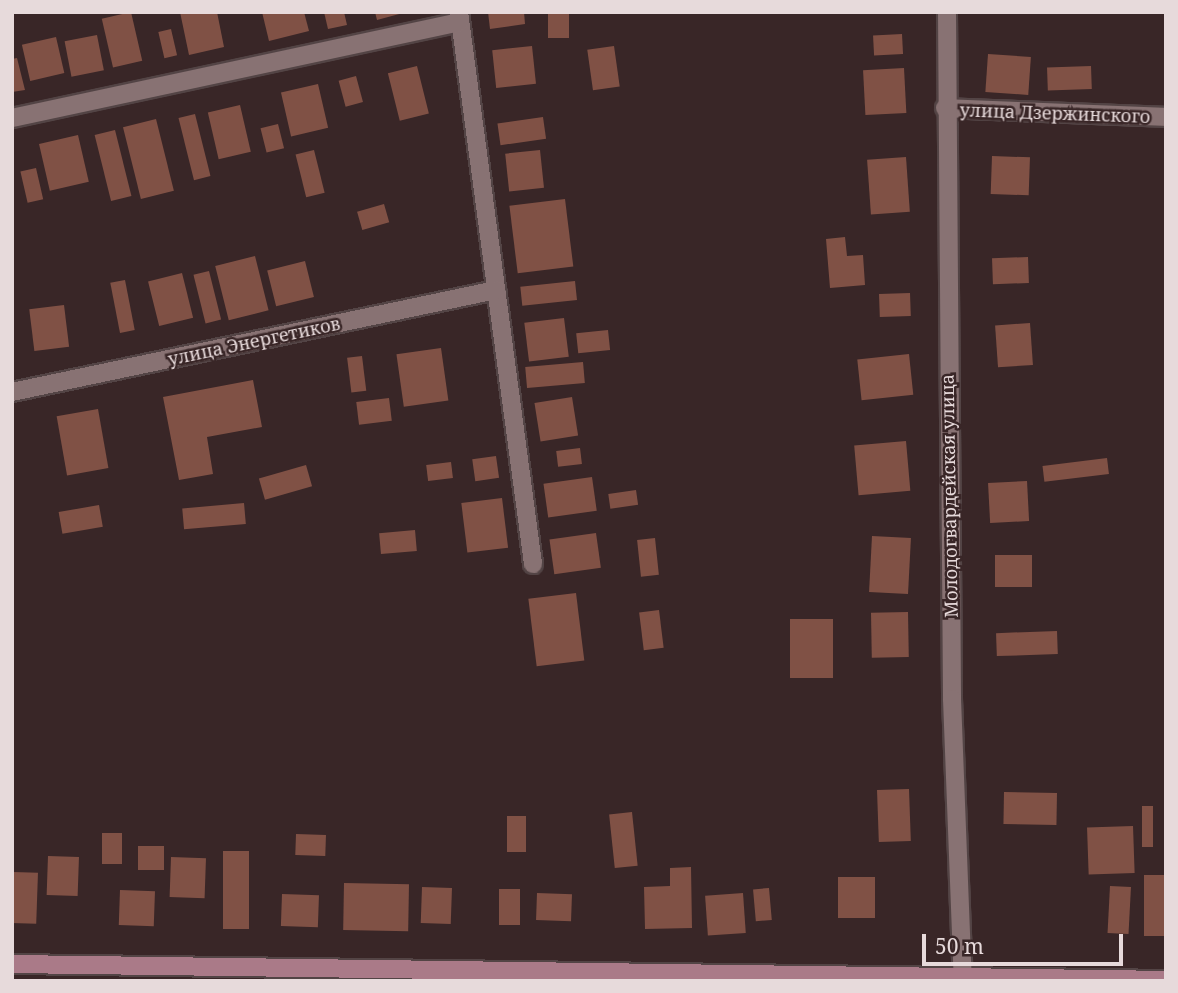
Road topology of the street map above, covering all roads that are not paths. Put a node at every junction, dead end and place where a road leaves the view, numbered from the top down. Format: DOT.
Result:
graph roads {
  1 [pos="947,12"];
  2 [pos="459,17"];
  3 [pos="945,108"];
  4 [pos="1166,117"];
  5 [pos="12,118"];
  6 [pos="496,290"];
  7 [pos="12,393"];
  8 [pos="533,564"];
  9 [pos="12,964"];
  10 [pos="963,980"];
  11 [pos="1166,980"];
  1 -- 3 [label="street, Молодогвардейская улица"];
  2 -- 5 [label="street"];
  2 -- 6 [label="street"];
  3 -- 4 [label="street, улица Дзержинского"];
  3 -- 10 [label="street, Молодогвардейская улица"];
  6 -- 7 [label="street, улица Энергетиков"];
  6 -- 8 [label="street"];
  9 -- 10 [label="main road"];
  10 -- 11 [label="main road"];
}
